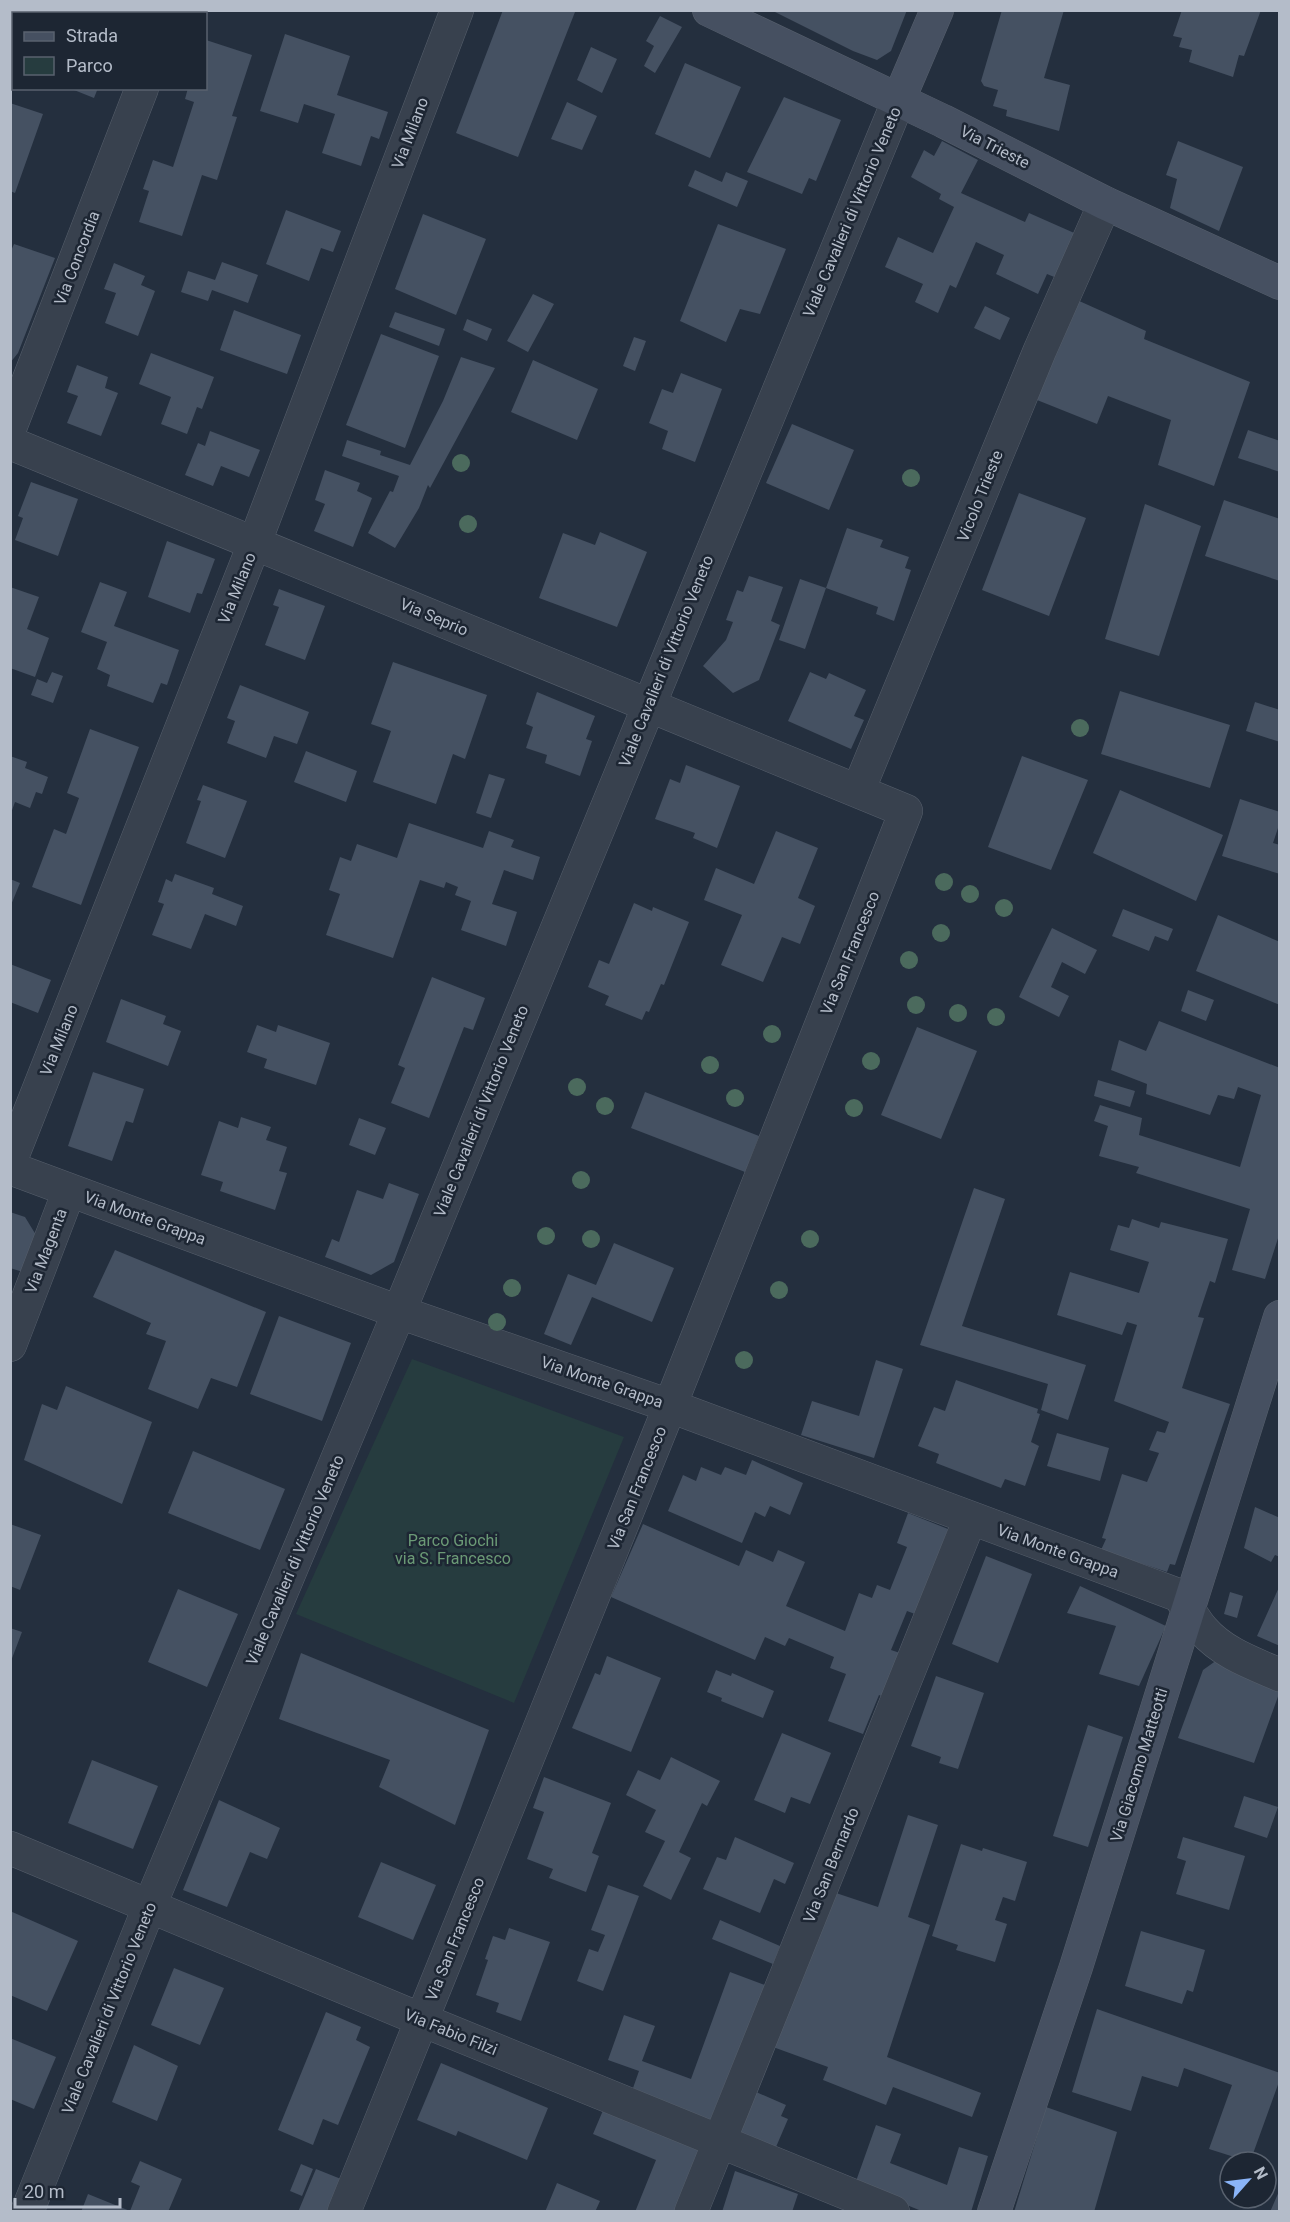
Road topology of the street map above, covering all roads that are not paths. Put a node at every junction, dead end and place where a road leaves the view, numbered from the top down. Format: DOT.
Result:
graph roads {
  1 [pos="456,10"];
  2 [pos="710,10"];
  3 [pos="937,10"];
  4 [pos="141,90"];
  5 [pos="899,99"];
  6 [pos="1105,203"];
  7 [pos="1280,283"];
  8 [pos="10,428"];
  9 [pos="10,443"];
  10 [pos="255,542"];
  11 [pos="648,705"];
  12 [pos="858,791"];
  13 [pos="10,1162"];
  14 [pos="10,1168"];
  15 [pos="69,1191"];
  16 [pos="399,1312"];
  17 [pos="1280,1317"];
  18 [pos="10,1345"];
  19 [pos="670,1406"];
  20 [pos="970,1519"];
  21 [pos="1188,1607"];
  22 [pos="1280,1675"];
  23 [pos="10,1848"];
  24 [pos="150,1905"];
  25 [pos="422,2020"];
  26 [pos="720,2142"];
  27 [pos="27,2211"];
  28 [pos="344,2211"];
  29 [pos="691,2211"];
  30 [pos="893,2211"];
  31 [pos="994,2211"];
  1 -- 10 [label="street, Via Milano"];
  2 -- 5 [label="street, Via Trieste"];
  3 -- 5 [label="street, Viale Cavalieri di Vittorio Veneto"];
  4 -- 8 [label="street, Via Concordia"];
  5 -- 6 [label="street, Via Trieste"];
  5 -- 11 [label="street, Viale Cavalieri di Vittorio Veneto"];
  6 -- 7 [label="street, Via Trieste"];
  6 -- 12 [label="street, Vicolo Trieste"];
  9 -- 10 [label="street, Via Seprio"];
  10 -- 11 [label="street, Via Seprio"];
  10 -- 13 [label="street, Via Milano"];
  11 -- 12 [label="street, Via Seprio"];
  11 -- 16 [label="street, Viale Cavalieri di Vittorio Veneto"];
  12 -- 19 [label="street, Via San Francesco"];
  14 -- 15 [label="street, Via Monte Grappa"];
  15 -- 16 [label="street, Via Monte Grappa"];
  15 -- 18 [label="street, Via Magenta"];
  16 -- 19 [label="street, Via Monte Grappa"];
  16 -- 24 [label="street, Viale Cavalieri di Vittorio Veneto"];
  17 -- 21 [label="street, Via Giacomo Matteotti"];
  19 -- 20 [label="street, Via Monte Grappa"];
  19 -- 25 [label="street, Via San Francesco"];
  20 -- 21 [label="street, Via Monte Grappa"];
  20 -- 26 [label="street, Via San Bernardo"];
  21 -- 22 [label="street, Via Monte Grappa"];
  21 -- 31 [label="street, Via Giacomo Matteotti"];
  23 -- 24 [label="street, Via Fabio Filzi"];
  24 -- 25 [label="street, Via Fabio Filzi"];
  24 -- 27 [label="street, Viale Cavalieri di Vittorio Veneto"];
  25 -- 26 [label="street, Via Fabio Filzi"];
  25 -- 28 [label="street, Via San Francesco"];
  26 -- 29 [label="street, Via San Bernardo"];
  26 -- 30 [label="street, Via Fabio Filzi"];
}
